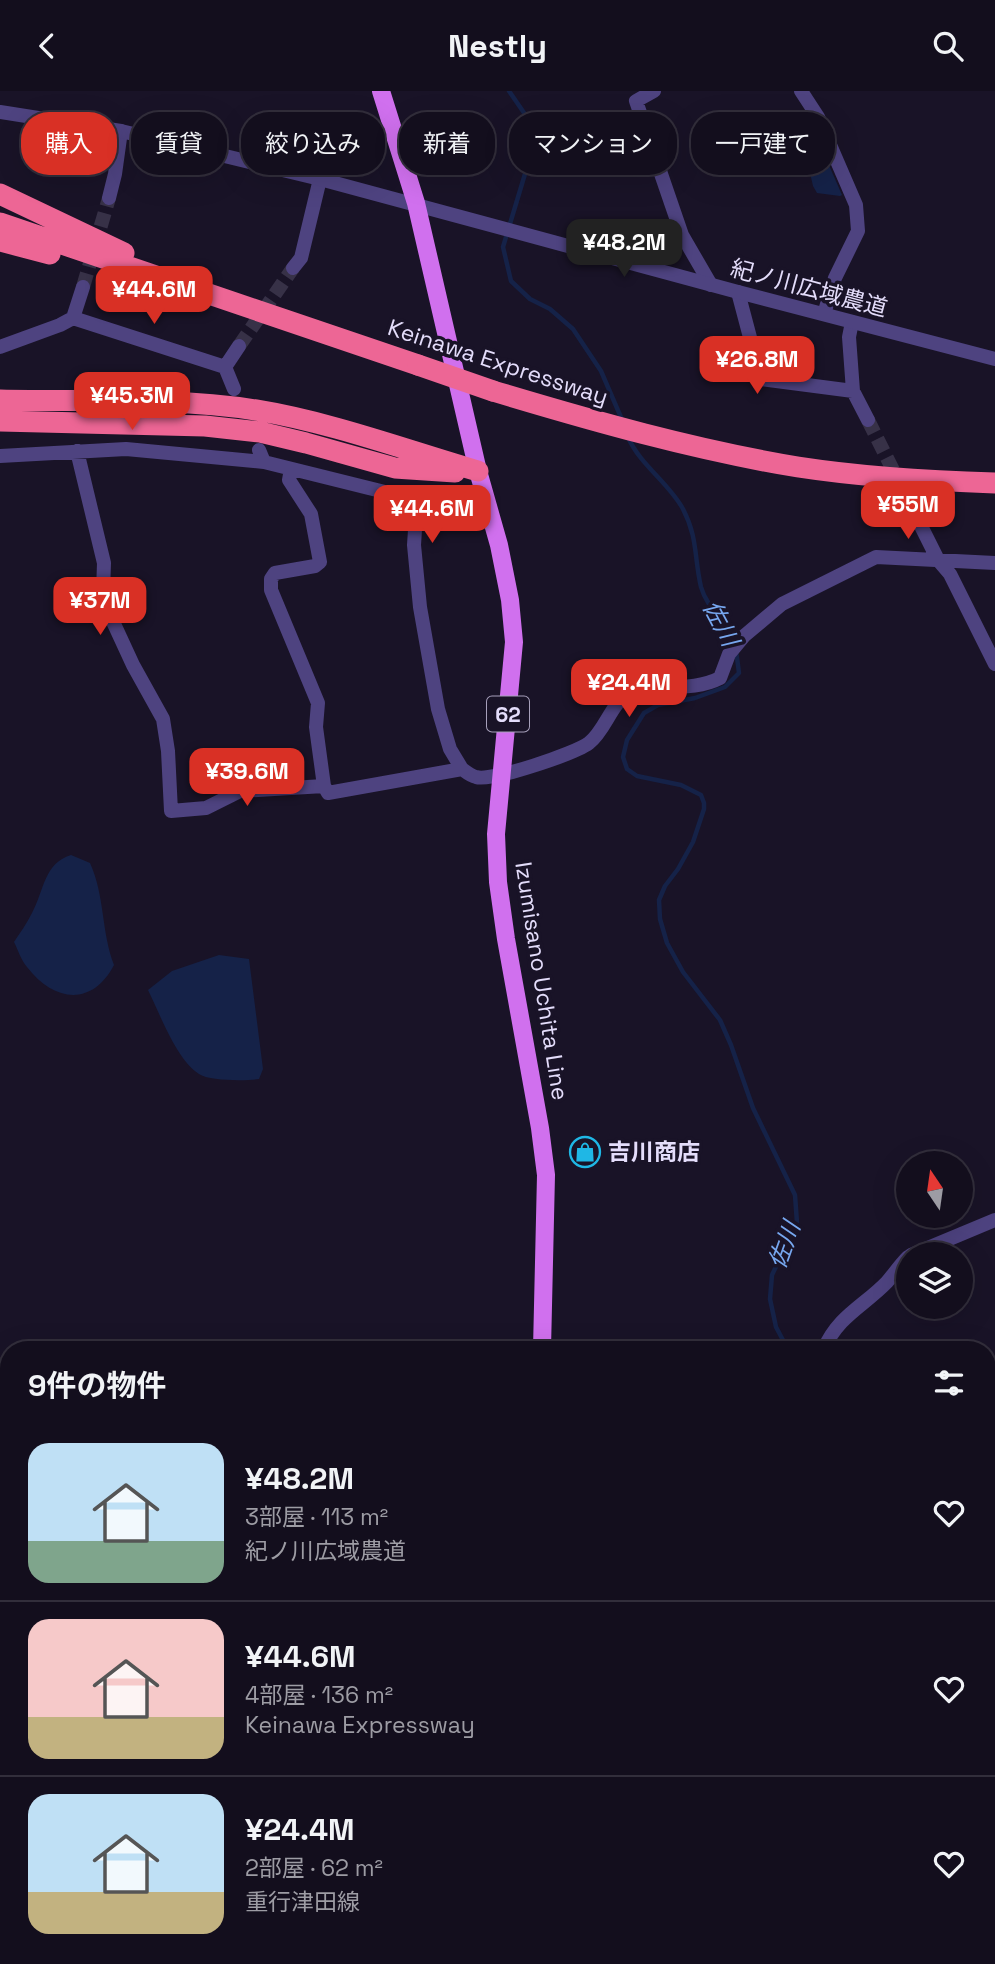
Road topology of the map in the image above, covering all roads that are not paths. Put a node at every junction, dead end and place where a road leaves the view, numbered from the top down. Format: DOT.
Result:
graph roads {
  1 [pos="381,91"];
  2 [pos="654,91"];
  3 [pos="801,91"];
  4 [pos="0,112"];
  5 [pos="121,131"];
  6 [pos="320,179"];
  7 [pos="0,194"];
  8 [pos="109,198"];
  9 [pos="415,203"];
  10 [pos="0,223"];
  11 [pos="0,241"];
  12 [pos="293,268"];
  13 [pos="712,285"];
  14 [pos="83,287"];
  15 [pos="738,292"];
  16 [pos="211,296"];
  17 [pos="824,314"];
  18 [pos="73,318"];
  19 [pos="852,322"];
  20 [pos="239,346"];
  21 [pos="0,347"];
  22 [pos="377,352"];
  23 [pos="995,359"];
  24 [pos="225,367"];
  25 [pos="234,389"];
  26 [pos="853,391"];
  27 [pos="0,400"];
  28 [pos="867,420"];
  29 [pos="0,421"];
  30 [pos="78,451"];
  31 [pos="0,456"];
  32 [pos="291,468"];
  33 [pos="478,471"];
  34 [pos="995,483"];
  35 [pos="914,512"];
  36 [pos="938,560"];
  37 [pos="995,563"];
  38 [pos="995,664"];
  39 [pos="462,769"];
  40 [pos="503,776"];
  41 [pos="324,786"];
  42 [pos="995,1220"];
  43 [pos="943,1242"];
  44 [pos="896,1268"];
  45 [pos="542,1341"];
  46 [pos="828,1341"];
  1 -- 9 [label="main road, Izumisano Uchita Line / 62"];
  2 -- 13 [label="street"];
  3 -- 17 [label="street"];
  4 -- 5 [label="street, 紀ノ川広域農道"];
  5 -- 6 [label="street, 紀ノ川広域農道"];
  5 -- 8 [label="street"];
  6 -- 9 [label="street, 紀ノ川広域農道"];
  6 -- 12 [label="street"];
  7 -- 22 [label="highway"];
  9 -- 13 [label="street, 紀ノ川広域農道"];
  9 -- 33 [label="main road, Izumisano Uchita Line / 62"];
  10 -- 16 [label="highway, Keinawa Expressway"];
  11 -- 16 [label="highway"];
  13 -- 15 [label="street, 紀ノ川広域農道"];
  14 -- 18 [label="street"];
  15 -- 17 [label="street, 紀ノ川広域農道"];
  15 -- 26 [label="street"];
  16 -- 22 [label="highway, Keinawa Expressway"];
  17 -- 19 [label="street, 紀ノ川広域農道"];
  18 -- 21 [label="street"];
  18 -- 24 [label="street"];
  19 -- 23 [label="street, 紀ノ川広域農道"];
  19 -- 26 [label="street"];
  20 -- 24 [label="street"];
  22 -- 34 [label="highway, Keinawa Expressway, bridge"];
  24 -- 25 [label="street"];
  26 -- 28 [label="street"];
  27 -- 33 [label="highway"];
  29 -- 33 [label="highway"];
  30 -- 31 [label="street"];
  30 -- 32 [label="street"];
  30 -- 41 [label="street"];
  32 -- 39 [label="street"];
  32 -- 41 [label="street"];
  33 -- 40 [label="main road, Izumisano Uchita Line / 62"];
  35 -- 36 [label="street"];
  36 -- 37 [label="street"];
  36 -- 38 [label="street"];
  36 -- 40 [label="street"];
  39 -- 40 [label="street"];
  39 -- 41 [label="street"];
  40 -- 45 [label="main road, Izumisano Uchita Line / 62"];
  42 -- 43 [label="street"];
  44 -- 46 [label="street"];
}
